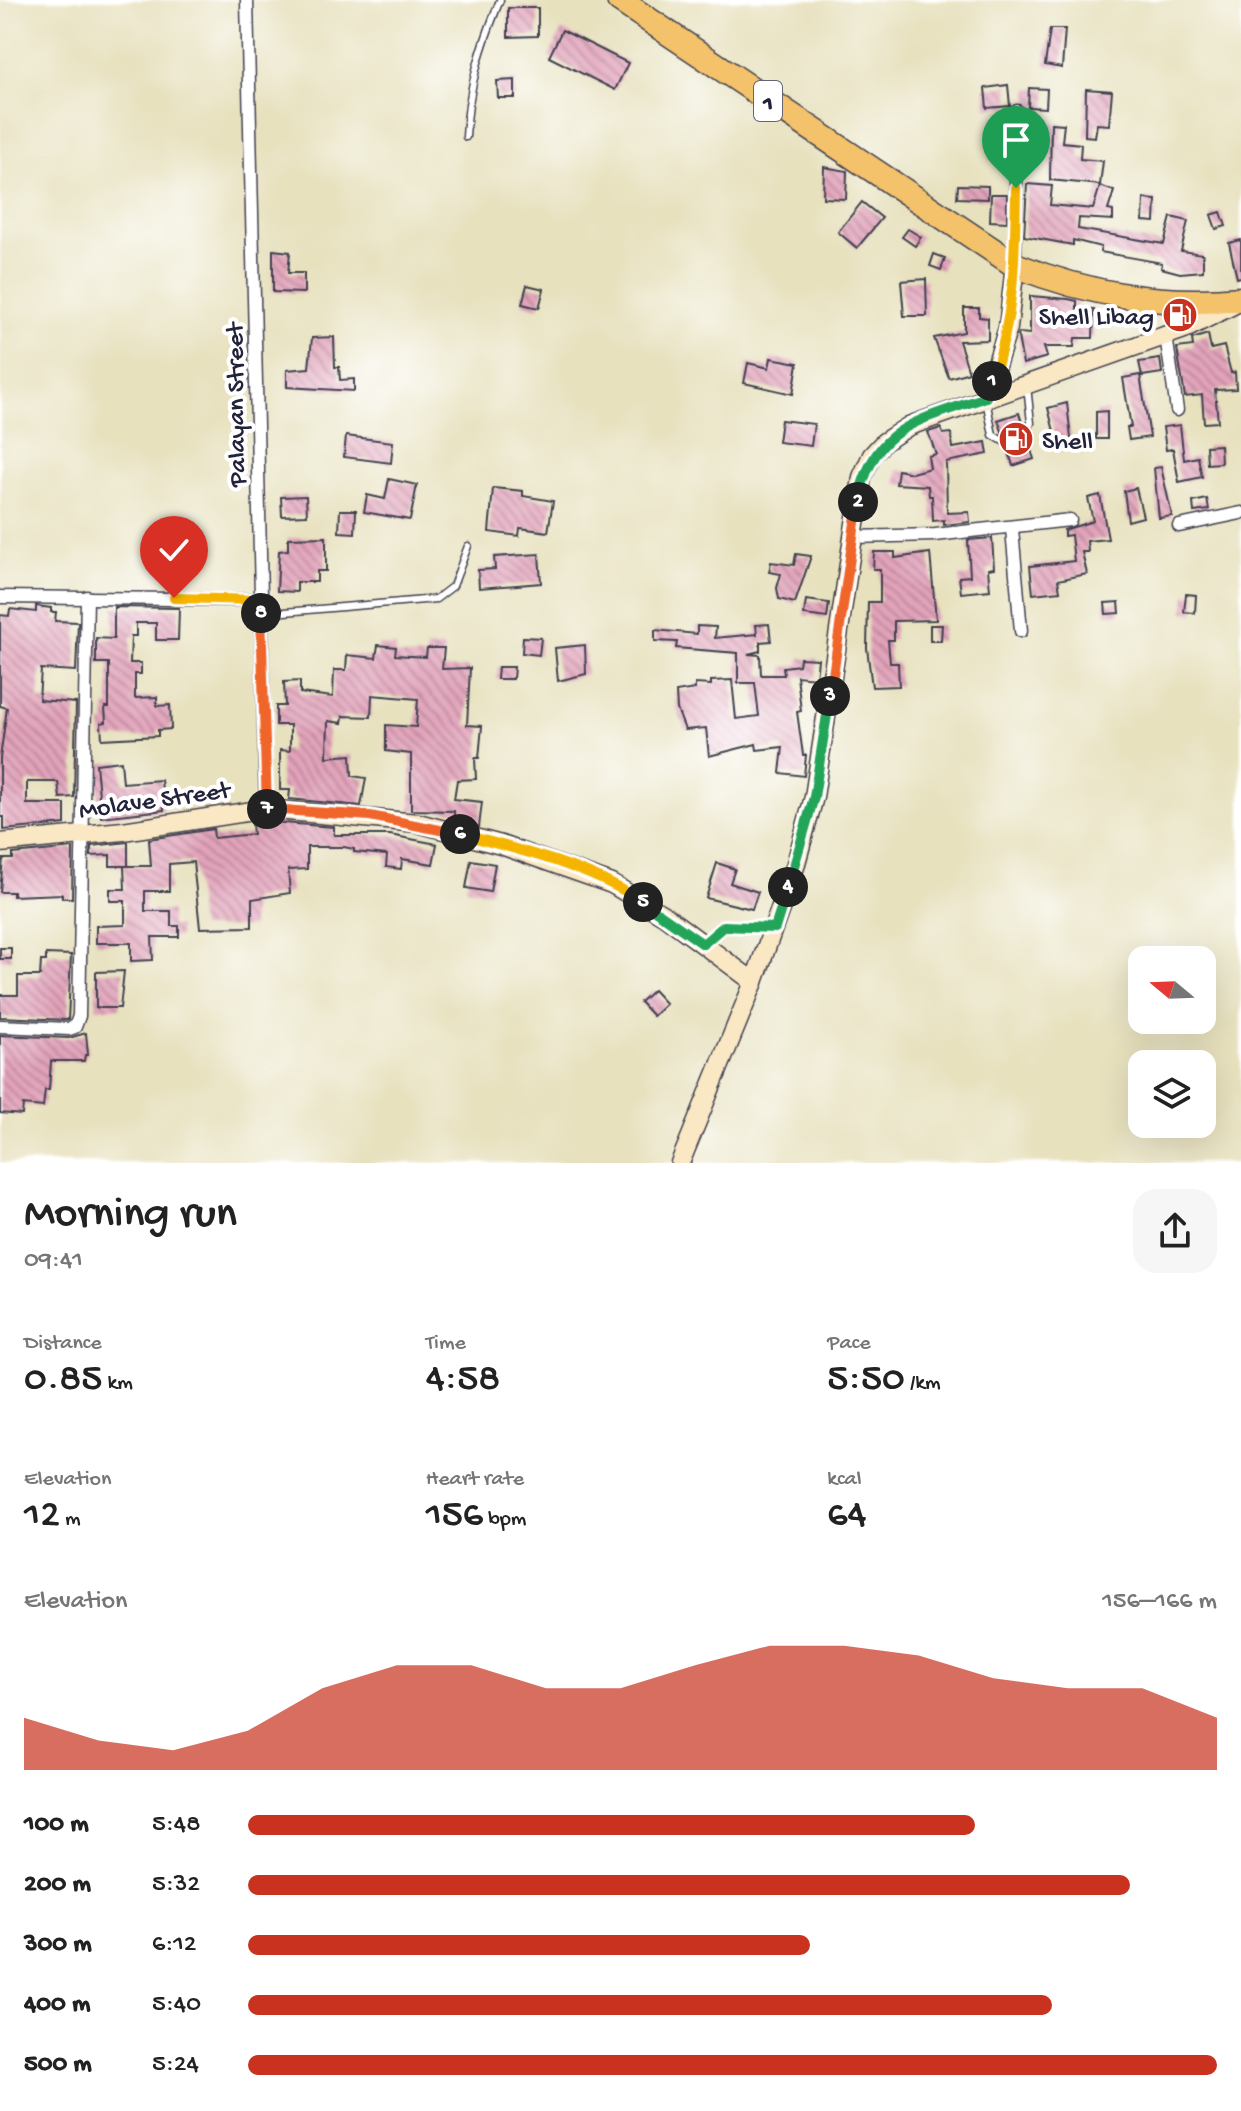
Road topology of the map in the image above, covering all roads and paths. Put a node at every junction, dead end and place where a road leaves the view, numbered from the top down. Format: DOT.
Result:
graph roads {
  1 [pos="247,0"];
  2 [pos="500,0"];
  3 [pos="619,0"];
  4 [pos="1017,111"];
  5 [pos="466,137"];
  6 [pos="1015,265"];
  7 [pos="1241,300"];
  8 [pos="1166,336"];
  9 [pos="1027,383"];
  10 [pos="986,397"];
  11 [pos="1177,410"];
  12 [pos="1026,435"];
  13 [pos="1006,443"];
  14 [pos="1241,513"];
  15 [pos="1070,520"];
  16 [pos="1179,526"];
  17 [pos="1012,529"];
  18 [pos="853,537"];
  19 [pos="468,546"];
  20 [pos="0,597"];
  21 [pos="87,597"];
  22 [pos="261,607"];
  23 [pos="1021,631"];
  24 [pos="266,809"];
  25 [pos="83,835"];
  26 [pos="0,843"];
  27 [pos="775,928"];
  28 [pos="703,944"];
  29 [pos="754,982"];
  30 [pos="0,1026"];
  31 [pos="680,1163"];
  1 -- 22 [label="street, Palayan Street"];
  2 -- 5 [label="lane"];
  3 -- 6 [label="highway, 1"];
  4 -- 6 [label="street"];
  6 -- 7 [label="highway, 1"];
  6 -- 10 [label="main road"];
  7 -- 8 [label="main road"];
  8 -- 9 [label="main road"];
  8 -- 11 [label="street"];
  9 -- 10 [label="main road"];
  9 -- 12 [label="lane"];
  10 -- 13 [label="lane"];
  10 -- 18 [label="main road"];
  14 -- 16 [label="street"];
  15 -- 17 [label="street"];
  17 -- 18 [label="street"];
  17 -- 23 [label="street"];
  18 -- 27 [label="main road"];
  19 -- 22 [label="lane"];
  20 -- 21 [label="street"];
  21 -- 22 [label="street"];
  21 -- 25 [label="street"];
  22 -- 24 [label="street, Palayan Street"];
  24 -- 25 [label="main road, Molave Street"];
  24 -- 28 [label="main road, Molave Street"];
  25 -- 26 [label="main road, Molave Street"];
  25 -- 30 [label="street"];
  27 -- 28 [label="lane"];
  27 -- 29 [label="main road"];
  28 -- 29 [label="main road, Molave Street"];
  29 -- 31 [label="main road"];
}
